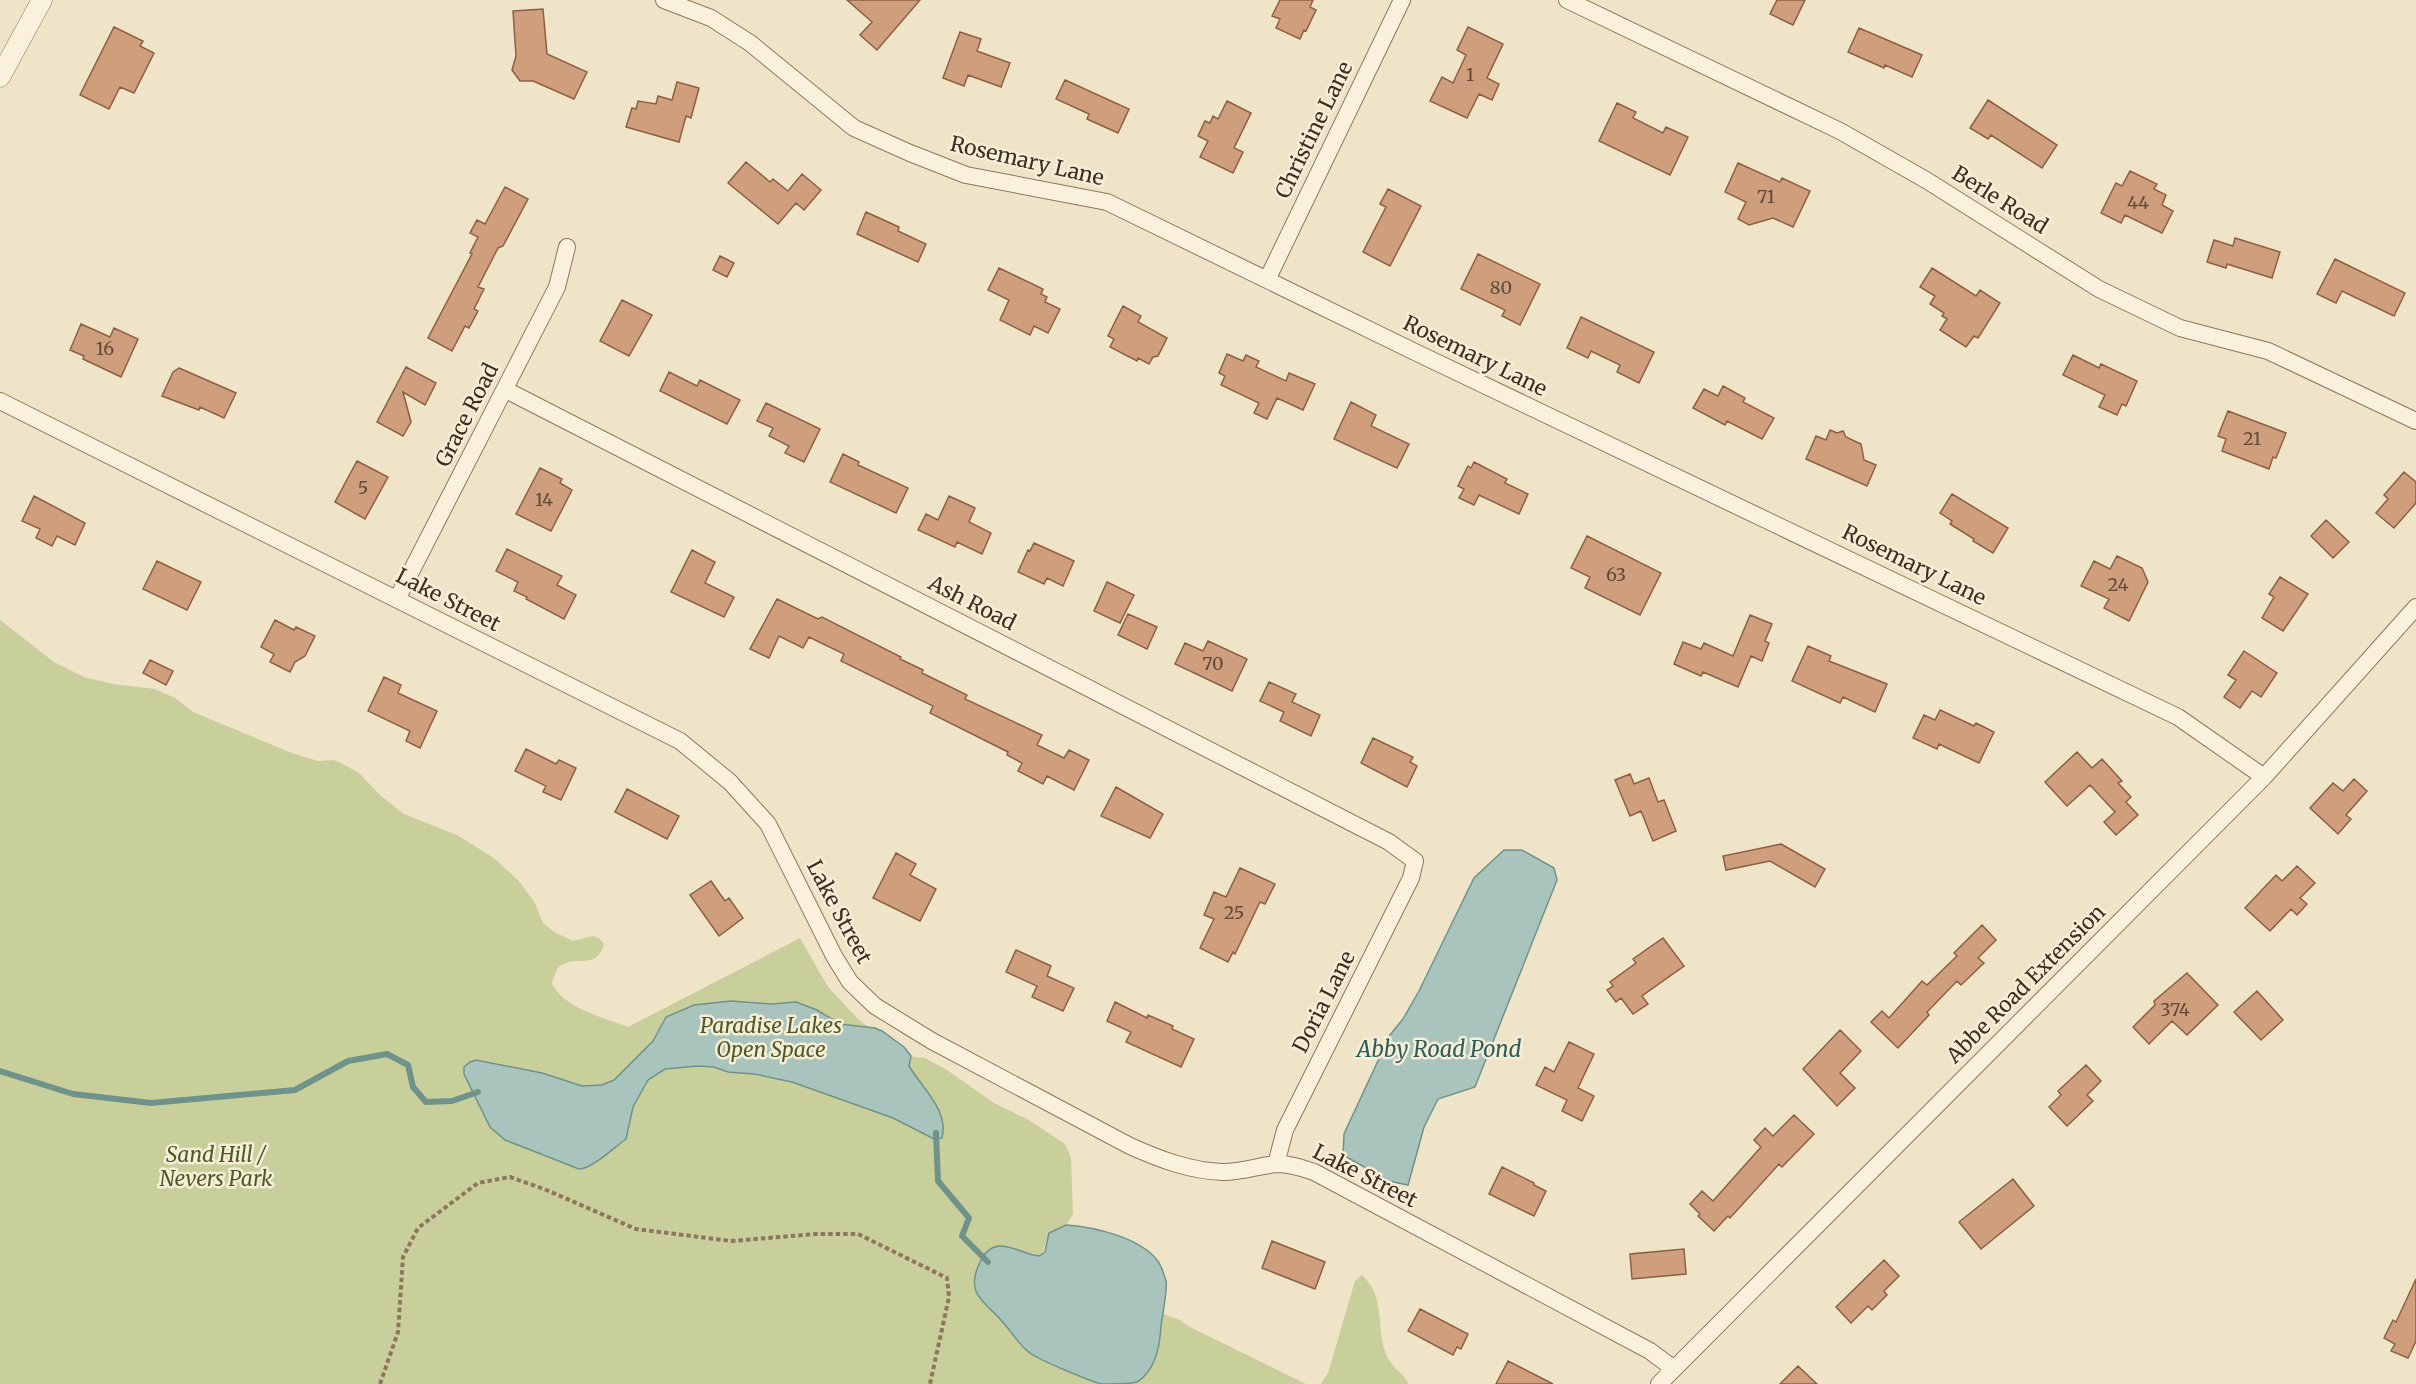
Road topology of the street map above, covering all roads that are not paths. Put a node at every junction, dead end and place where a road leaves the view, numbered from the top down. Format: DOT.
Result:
graph roads {
  1 [pos="42,0"];
  2 [pos="664,0"];
  3 [pos="1402,0"];
  4 [pos="1567,0"];
  5 [pos="0,77"];
  6 [pos="567,247"];
  7 [pos="1267,280"];
  8 [pos="506,390"];
  9 [pos="0,401"];
  10 [pos="2416,421"];
  11 [pos="397,599"];
  12 [pos="2416,607"];
  13 [pos="2264,777"];
  14 [pos="1415,861"];
  15 [pos="1276,1164"];
  16 [pos="1674,1369"];
  17 [pos="1659,1384"];
  1 -- 5 [label="street"];
  2 -- 7 [label="street, Rosemary Lane"];
  3 -- 7 [label="street, Christine Lane"];
  4 -- 10 [label="street, Berle Road"];
  6 -- 8 [label="street, Grace Road"];
  7 -- 13 [label="street, Rosemary Lane"];
  8 -- 11 [label="street, Grace Road"];
  8 -- 14 [label="street, Ash Road"];
  9 -- 11 [label="street, Lake Street"];
  11 -- 15 [label="street, Lake Street"];
  12 -- 13 [label="street, Abbe Road Extension"];
  13 -- 16 [label="street, Abbe Road Extension"];
  14 -- 15 [label="street, Doria Lane"];
  15 -- 16 [label="street, Lake Street"];
  16 -- 17 [label="street, Abbe Road Extension"];
}
